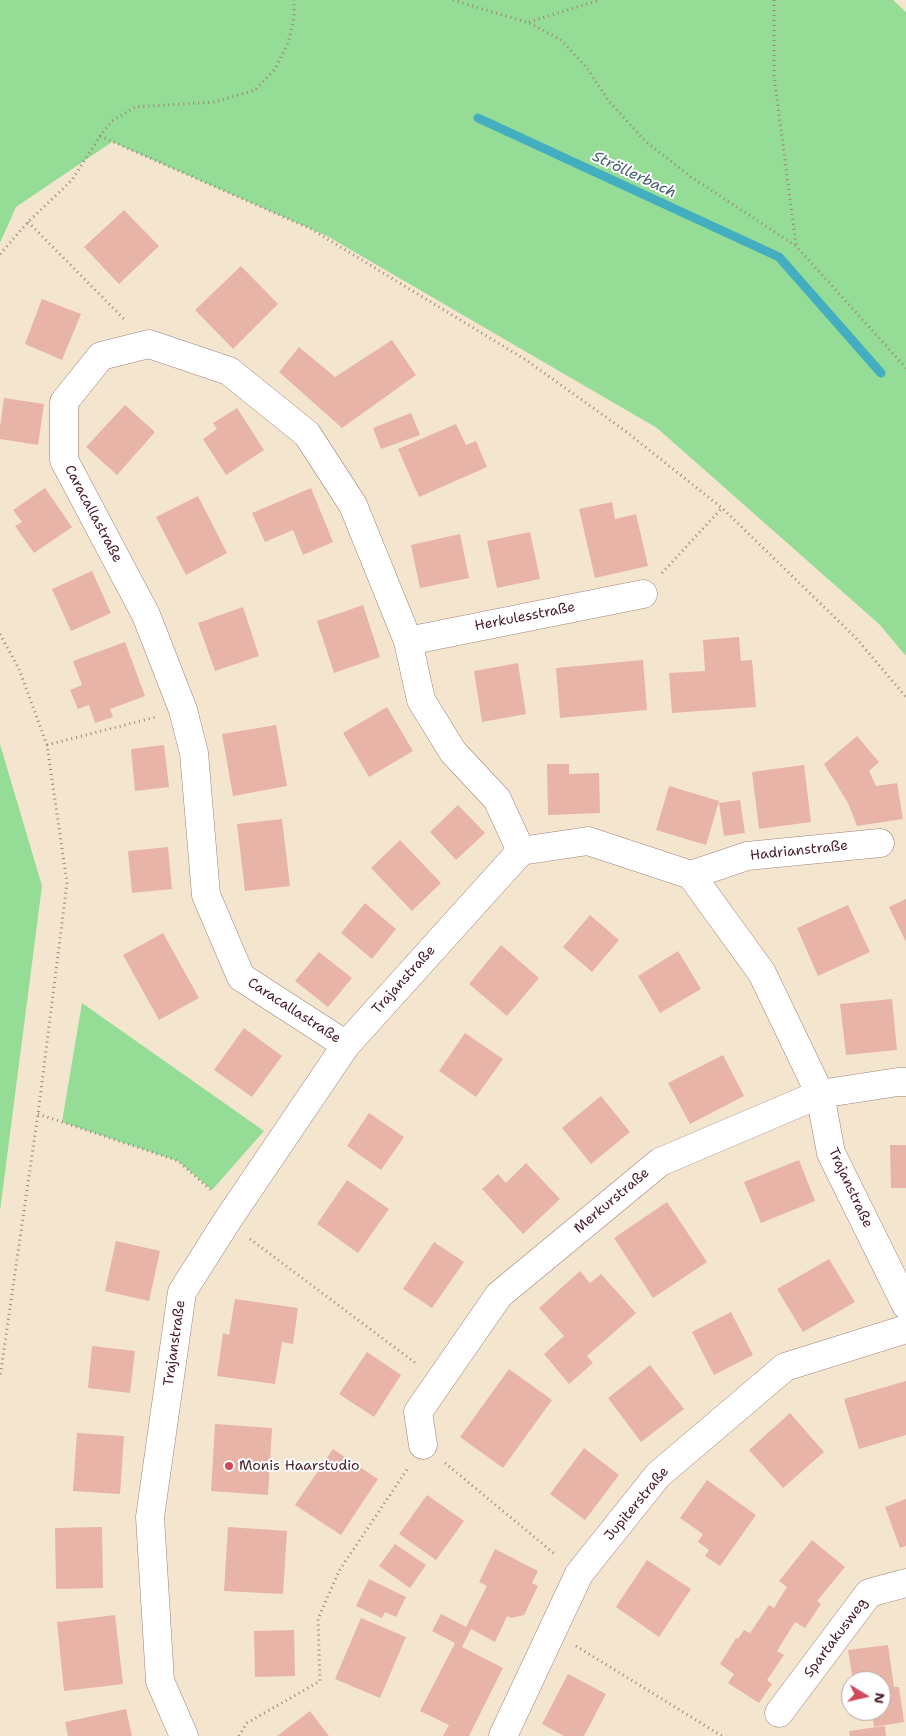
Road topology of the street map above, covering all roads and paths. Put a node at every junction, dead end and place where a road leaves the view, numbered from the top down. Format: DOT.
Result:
graph roads {
  1 [pos="294,0"];
  2 [pos="453,0"];
  3 [pos="600,0"];
  4 [pos="774,0"];
  5 [pos="528,23"];
  6 [pos="100,136"];
  7 [pos="28,222"];
  8 [pos="796,246"];
  9 [pos="0,254"];
  10 [pos="149,344"];
  11 [pos="906,368"];
  12 [pos="722,508"];
  13 [pos="643,594"];
  14 [pos="0,634"];
  15 [pos="408,640"];
  16 [pos="906,697"];
  17 [pos="183,710"];
  18 [pos="47,745"];
  19 [pos="880,843"];
  20 [pos="521,851"];
  21 [pos="691,875"];
  22 [pos="346,1045"];
  23 [pos="906,1082"];
  24 [pos="820,1094"];
  25 [pos="906,1305"];
  26 [pos="906,1329"];
  27 [pos="0,1377"];
  28 [pos="423,1445"];
  29 [pos="906,1583"];
  30 [pos="779,1713"];
  31 [pos="184,1736"];
  32 [pos="239,1736"];
  33 [pos="503,1736"];
  1 -- 6 [label="path"];
  2 -- 5 [label="path"];
  3 -- 5 [label="path"];
  4 -- 8 [label="path"];
  5 -- 8 [label="path"];
  6 -- 7 [label="path"];
  6 -- 12 [label="path"];
  7 -- 9 [label="path"];
  7 -- 10 [label="path"];
  8 -- 11 [label="path"];
  10 -- 15 [label="street"];
  10 -- 17 [label="street, Caracallastraße"];
  12 -- 13 [label="path"];
  12 -- 16 [label="path"];
  13 -- 15 [label="street, Herkulesstraße"];
  14 -- 18 [label="path"];
  15 -- 20 [label="street"];
  17 -- 18 [label="path"];
  17 -- 22 [label="street, Caracallastraße"];
  18 -- 27 [label="path"];
  19 -- 21 [label="street, Hadrianstraße"];
  20 -- 21 [label="street"];
  20 -- 22 [label="street, Trajanstraße"];
  21 -- 24 [label="street, Trajanstraße"];
  22 -- 31 [label="street, Trajanstraße"];
  23 -- 24 [label="street, Merkurstraße"];
  24 -- 25 [label="street, Trajanstraße"];
  24 -- 28 [label="street, Merkurstraße"];
  26 -- 33 [label="street, Jupiterstraße"];
  28 -- 32 [label="path"];
  29 -- 30 [label="street, Spartakusweg"];
}
